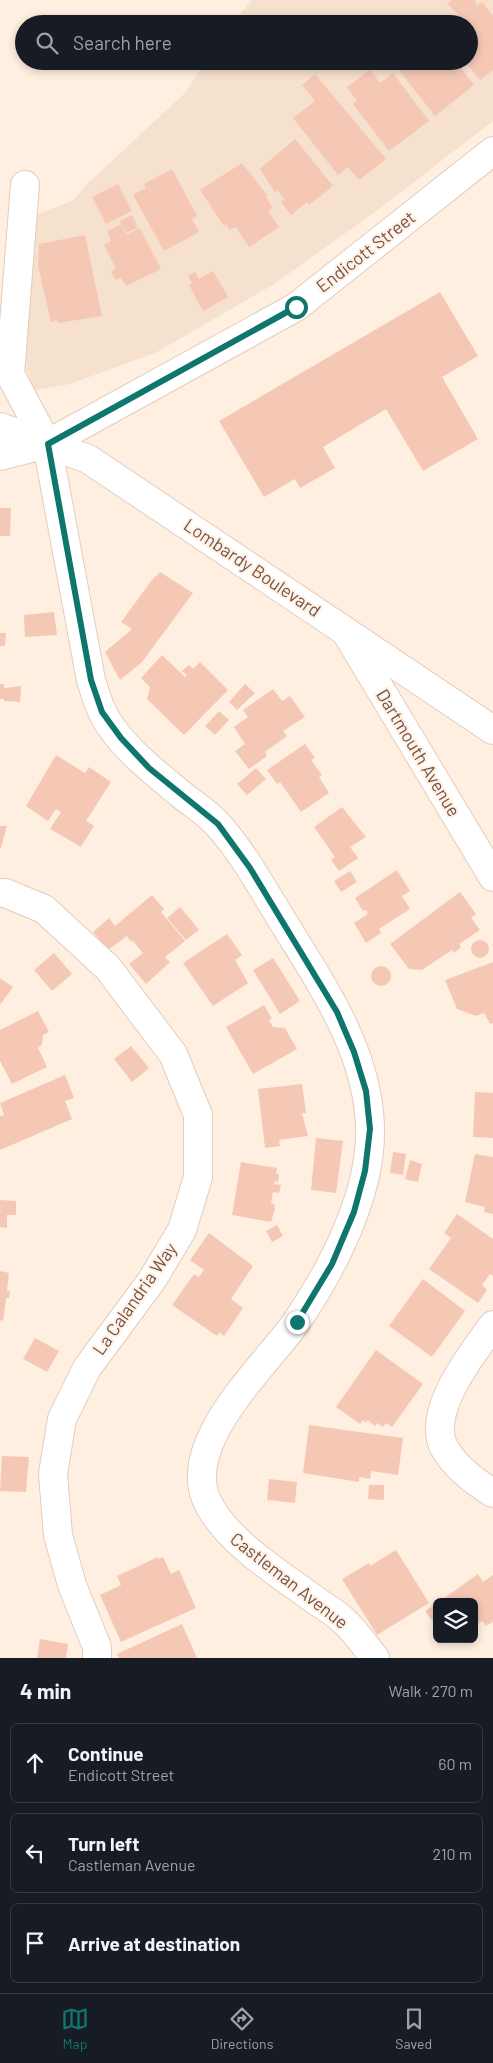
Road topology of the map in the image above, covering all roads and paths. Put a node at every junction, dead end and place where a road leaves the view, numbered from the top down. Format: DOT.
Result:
graph roads {
  1 [pos="493,151"];
  2 [pos="25,185"];
  3 [pos="0,427"];
  4 [pos="48,444"];
  5 [pos="0,456"];
  6 [pos="343,628"];
  7 [pos="493,730"];
  8 [pos="493,877"];
  9 [pos="0,893"];
  10 [pos="493,1325"];
  11 [pos="493,1493"];
  12 [pos="97,1658"];
  13 [pos="375,1658"];
  1 -- 4 [label="street, Endicott Street"];
  2 -- 4 [label="street, Castleman Avenue"];
  3 -- 4 [label="street, Lombardy Boulevard"];
  4 -- 5 [label="street, Endicott Street"];
  4 -- 6 [label="street, Lombardy Boulevard"];
  4 -- 13 [label="street, Castleman Avenue"];
  6 -- 7 [label="street, Lombardy Boulevard"];
  6 -- 8 [label="street, Dartmouth Avenue"];
  9 -- 12 [label="street, La Calandria Way"];
  10 -- 11 [label="street"];
}
